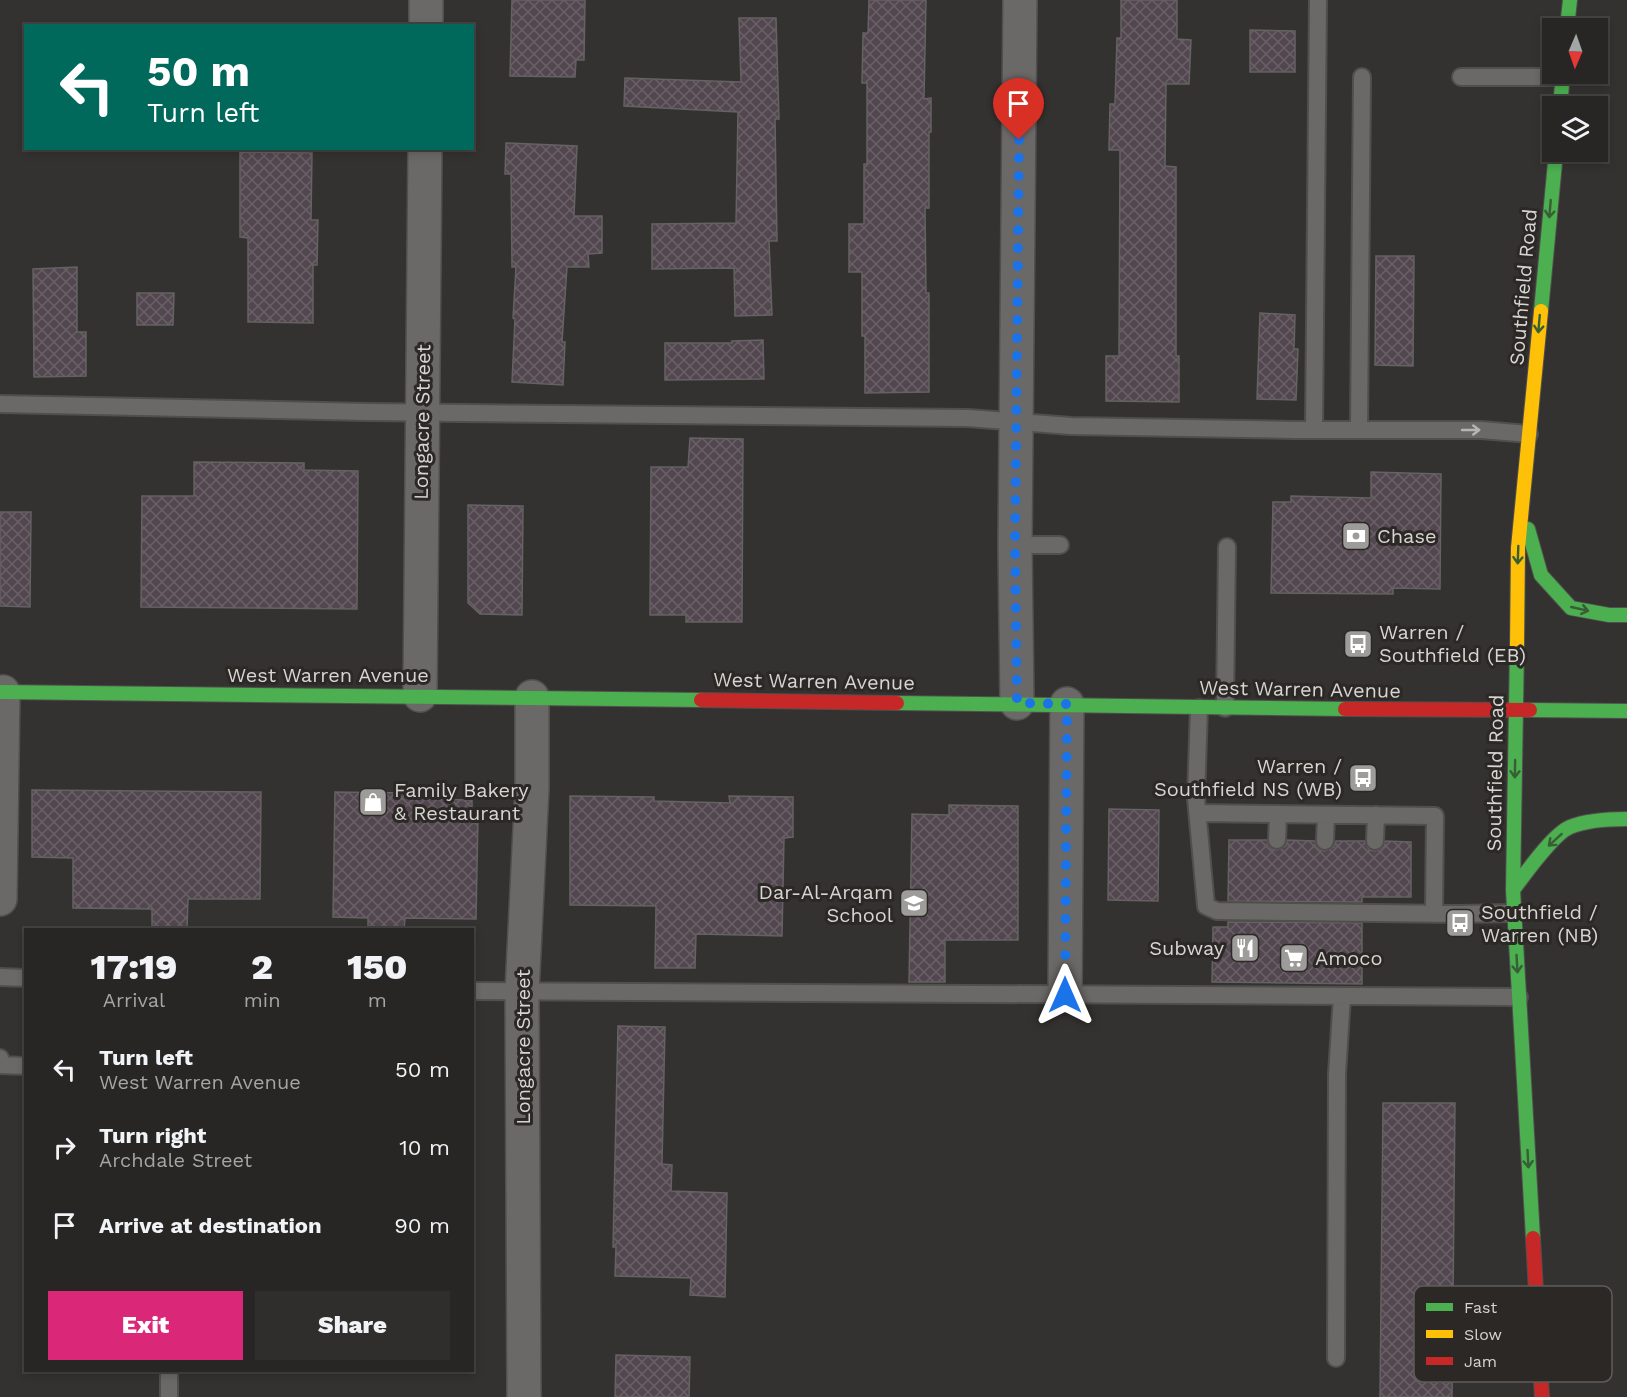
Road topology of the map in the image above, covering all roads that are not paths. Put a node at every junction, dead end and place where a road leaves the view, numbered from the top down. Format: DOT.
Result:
graph roads {
  1 [pos="426,0"];
  2 [pos="1020,0"];
  3 [pos="1318,0"];
  4 [pos="1570,0"];
  5 [pos="1568,18"];
  6 [pos="426,24"];
  7 [pos="1542,75"];
  8 [pos="1362,77"];
  9 [pos="1461,77"];
  10 [pos="424,150"];
  11 [pos="1555,162"];
  12 [pos="0,404"];
  13 [pos="422,413"];
  14 [pos="1017,421"];
  15 [pos="1314,430"];
  16 [pos="1359,430"];
  17 [pos="1529,434"];
  18 [pos="1522,509"];
  19 [pos="1015,544"];
  20 [pos="1060,546"];
  21 [pos="1227,547"];
  22 [pos="1627,615"];
  23 [pos="1,692"];
  24 [pos="420,696"];
  25 [pos="532,697"];
  26 [pos="1017,703"];
  27 [pos="1067,704"];
  28 [pos="1199,708"];
  29 [pos="1225,708"];
  30 [pos="1516,711"];
  31 [pos="1627,711"];
  32 [pos="1197,813"];
  33 [pos="1278,814"];
  34 [pos="1326,815"];
  35 [pos="1376,815"];
  36 [pos="1627,819"];
  37 [pos="1277,840"];
  38 [pos="1325,841"];
  39 [pos="1375,841"];
  40 [pos="1513,890"];
  41 [pos="0,898"];
  42 [pos="1514,913"];
  43 [pos="1434,914"];
  44 [pos="0,977"];
  45 [pos="24,978"];
  46 [pos="474,991"];
  47 [pos="522,992"];
  48 [pos="1065,995"];
  49 [pos="1342,996"];
  50 [pos="1519,997"];
  51 [pos="0,1058"];
  52 [pos="0,1065"];
  53 [pos="24,1066"];
  54 [pos="1536,1286"];
  55 [pos="1336,1358"];
  56 [pos="169,1372"];
  57 [pos="1541,1382"];
  58 [pos="169,1397"];
  59 [pos="524,1397"];
  60 [pos="1542,1397"];
  1 -- 6 [label="street"];
  2 -- 14 [label="street"];
  3 -- 15 [label="lane"];
  4 -- 5 [label="main road"];
  7 -- 9 [label="lane"];
  8 -- 16 [label="lane"];
  10 -- 13 [label="street, Longacre Street"];
  11 -- 17 [label="main road, Southfield Road, one-way"];
  12 -- 13 [label="lane"];
  13 -- 14 [label="lane"];
  13 -- 24 [label="street, Longacre Street"];
  14 -- 15 [label="lane"];
  14 -- 19 [label="street"];
  15 -- 16 [label="lane"];
  16 -- 17 [label="lane, one-way"];
  17 -- 18 [label="main road, Southfield Road"];
  18 -- 22 [label="main road, one-way"];
  18 -- 30 [label="main road, Southfield Road, one-way"];
  19 -- 20 [label="lane"];
  19 -- 26 [label="street"];
  21 -- 29 [label="lane"];
  23 -- 24 [label="main road, West Warren Avenue"];
  23 -- 41 [label="street"];
  24 -- 25 [label="main road, West Warren Avenue"];
  25 -- 26 [label="main road, West Warren Avenue"];
  25 -- 47 [label="street, Longacre Street"];
  26 -- 27 [label="main road, West Warren Avenue"];
  27 -- 28 [label="main road, West Warren Avenue"];
  27 -- 48 [label="street"];
  28 -- 29 [label="main road, West Warren Avenue"];
  28 -- 32 [label="lane"];
  29 -- 30 [label="main road, West Warren Avenue"];
  30 -- 31 [label="main road, West Warren Avenue"];
  30 -- 40 [label="main road, Southfield Road, one-way"];
  32 -- 33 [label="lane"];
  32 -- 43 [label="lane"];
  33 -- 34 [label="lane"];
  33 -- 37 [label="lane"];
  34 -- 35 [label="lane"];
  34 -- 38 [label="lane"];
  35 -- 39 [label="lane"];
  35 -- 43 [label="lane"];
  36 -- 40 [label="main road, one-way"];
  40 -- 42 [label="main road, Southfield Road"];
  42 -- 43 [label="lane"];
  42 -- 50 [label="main road, Southfield Road, one-way"];
  44 -- 45 [label="lane"];
  46 -- 47 [label="lane"];
  47 -- 48 [label="lane"];
  47 -- 59 [label="street, Longacre Street"];
  48 -- 49 [label="lane"];
  49 -- 50 [label="lane"];
  49 -- 55 [label="lane"];
  50 -- 54 [label="main road, Southfield Road, one-way"];
  51 -- 52 [label="lane"];
  52 -- 53 [label="lane"];
  56 -- 58 [label="lane"];
  57 -- 60 [label="main road, Southfield Road, one-way"];
}
